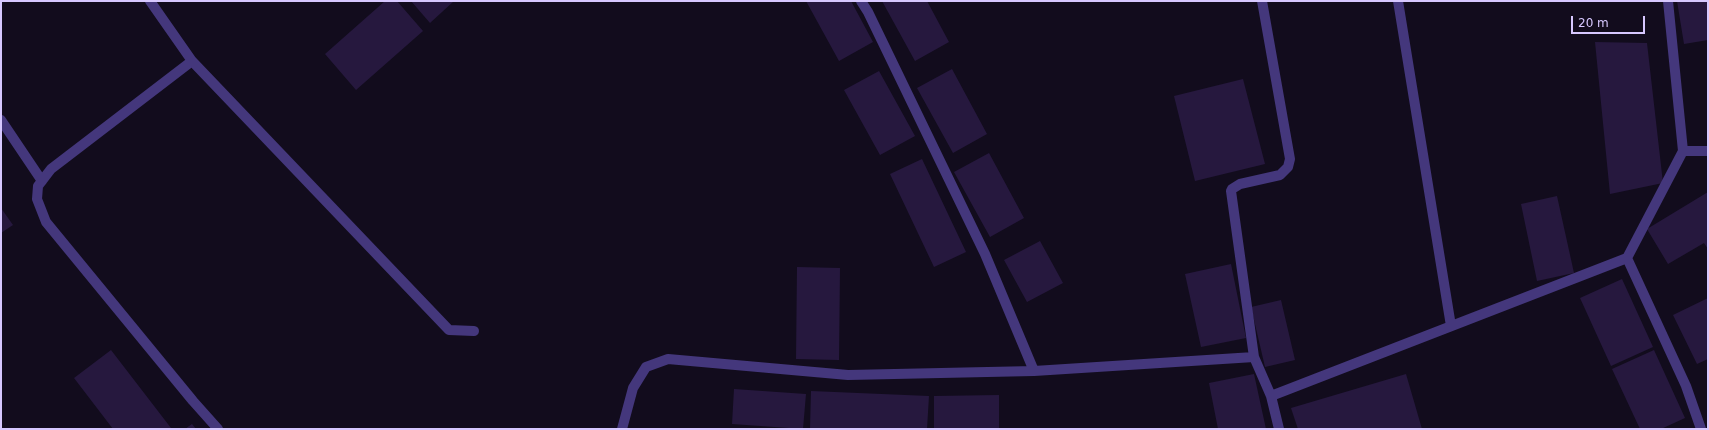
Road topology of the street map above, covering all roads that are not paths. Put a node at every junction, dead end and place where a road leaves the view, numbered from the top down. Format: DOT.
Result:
graph roads {
  1 [pos="150,1"];
  2 [pos="861,1"];
  3 [pos="1262,1"];
  4 [pos="1398,1"];
  5 [pos="1668,1"];
  6 [pos="192,61"];
  7 [pos="1,120"];
  8 [pos="1683,151"];
  9 [pos="1708,151"];
  10 [pos="42,181"];
  11 [pos="1626,258"];
  12 [pos="1451,326"];
  13 [pos="474,331"];
  14 [pos="1254,356"];
  15 [pos="1034,371"];
  16 [pos="1271,396"];
  17 [pos="218,429"];
  18 [pos="622,429"];
  19 [pos="1279,429"];
  20 [pos="1701,429"];
  1 -- 6 [label="street"];
  2 -- 15 [label="street"];
  3 -- 14 [label="street"];
  4 -- 12 [label="street"];
  5 -- 8 [label="street"];
  6 -- 10 [label="street"];
  6 -- 13 [label="street"];
  7 -- 10 [label="street"];
  8 -- 9 [label="street"];
  8 -- 11 [label="street"];
  10 -- 17 [label="street"];
  11 -- 12 [label="street"];
  11 -- 20 [label="street"];
  12 -- 16 [label="street"];
  14 -- 15 [label="street"];
  14 -- 16 [label="street"];
  15 -- 18 [label="street"];
  16 -- 19 [label="street"];
}
